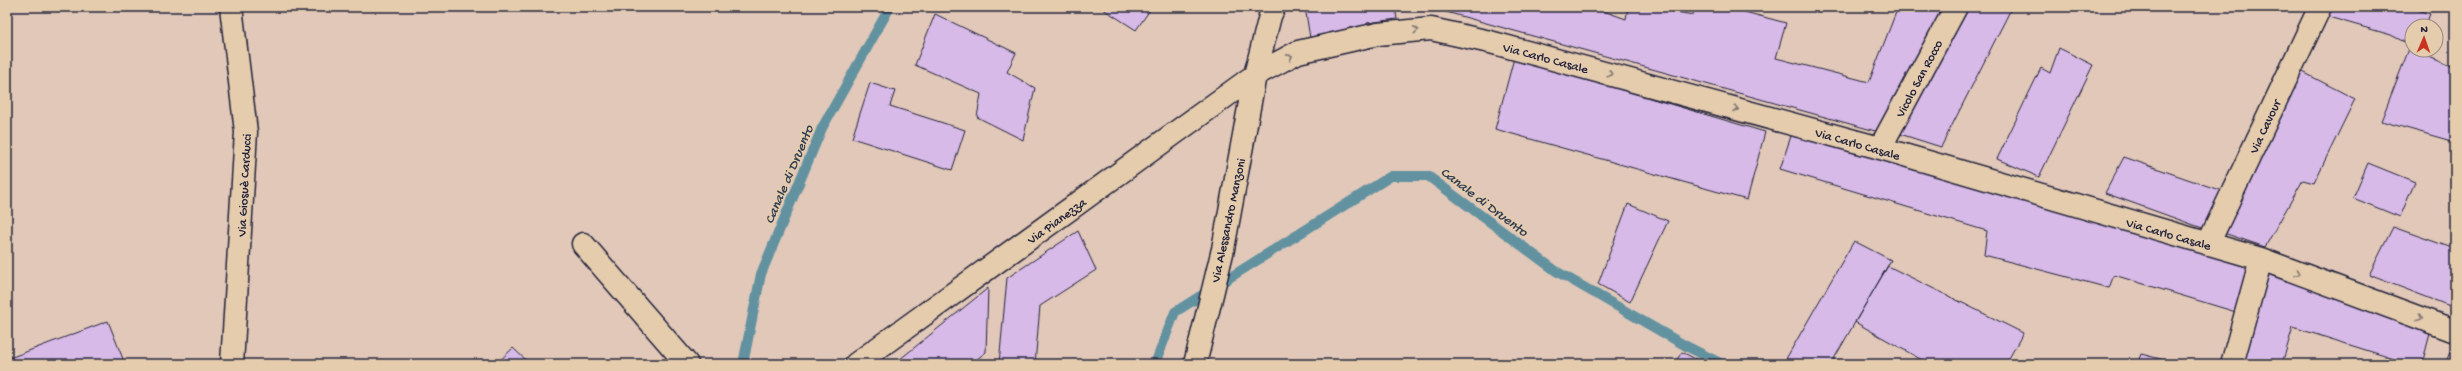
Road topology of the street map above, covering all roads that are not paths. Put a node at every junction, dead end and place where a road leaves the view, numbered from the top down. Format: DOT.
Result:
graph roads {
  1 [pos="231,7"];
  2 [pos="1274,7"];
  3 [pos="1956,7"];
  4 [pos="2320,7"];
  5 [pos="1255,75"];
  6 [pos="1880,148"];
  7 [pos="583,244"];
  8 [pos="2208,244"];
  9 [pos="2261,259"];
  10 [pos="2455,331"];
  11 [pos="232,364"];
  12 [pos="687,364"];
  13 [pos="856,364"];
  14 [pos="1195,364"];
  15 [pos="2232,364"];
  1 -- 11 [label="street, Via Giosuè Carducci"];
  2 -- 5 [label="street, Via Alessandro Manzoni"];
  3 -- 6 [label="street, Vicolo San Rocco"];
  4 -- 8 [label="street, Via Cavour"];
  5 -- 6 [label="street, Via Carlo Casale, one-way"];
  5 -- 13 [label="street, Via Pianezza"];
  5 -- 14 [label="street, Via Alessandro Manzoni"];
  6 -- 8 [label="street, Via Carlo Casale"];
  7 -- 12 [label="street"];
  8 -- 9 [label="street, Via Carlo Casale"];
  9 -- 10 [label="street, Via Carlo Casale, one-way"];
  9 -- 15 [label="street"];
}
